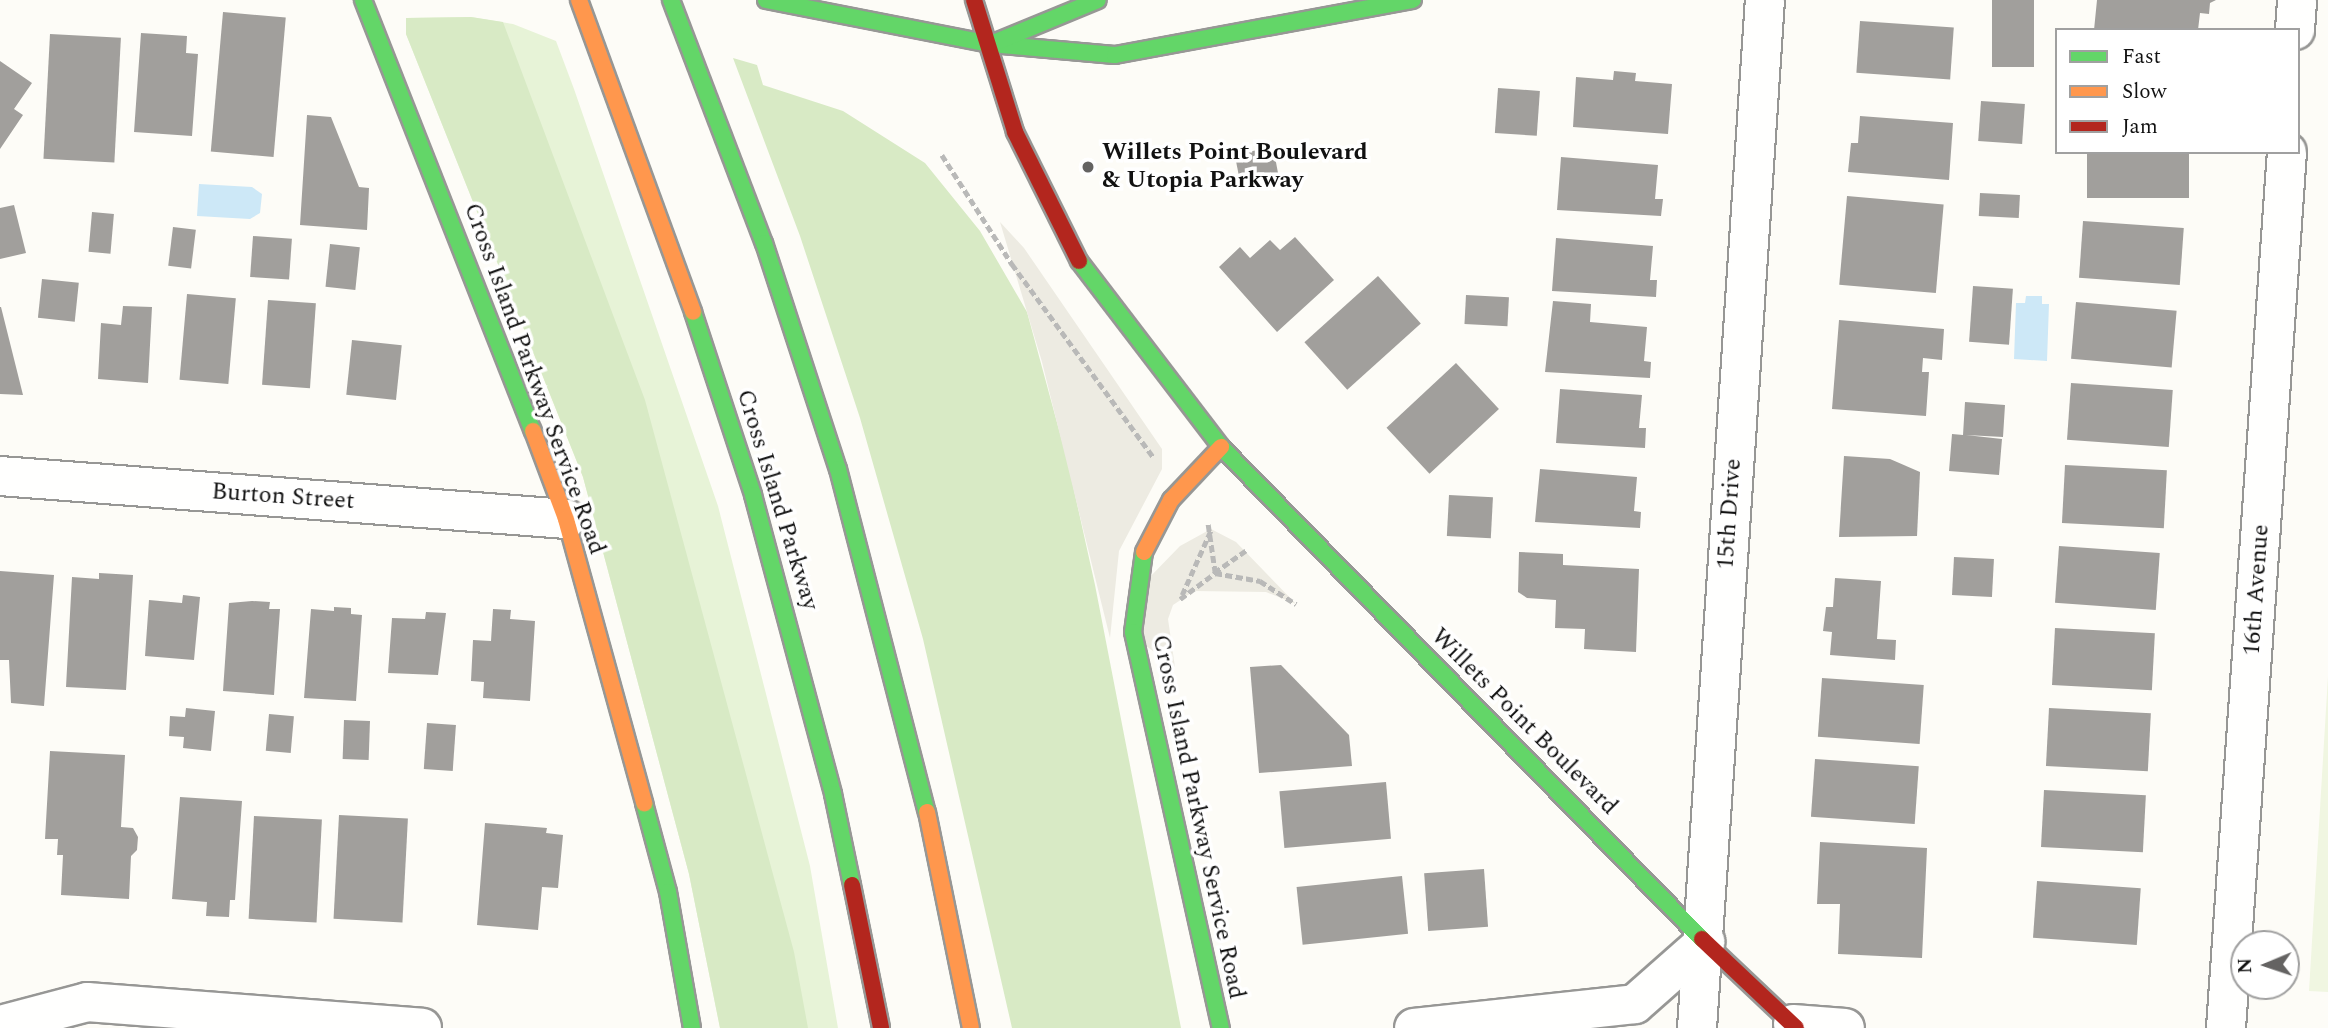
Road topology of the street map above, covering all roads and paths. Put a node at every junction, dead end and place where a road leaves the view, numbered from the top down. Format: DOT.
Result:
graph roads {
  1 [pos="363,0"];
  2 [pos="579,0"];
  3 [pos="671,0"];
  4 [pos="766,0"];
  5 [pos="974,0"];
  6 [pos="1098,0"];
  7 [pos="1413,0"];
  8 [pos="1765,0"];
  9 [pos="2297,0"];
  10 [pos="2295,28"];
  11 [pos="990,44"];
  12 [pos="2287,154"];
  13 [pos="942,155"];
  14 [pos="1221,447"];
  15 [pos="1162,469"];
  16 [pos="0,476"];
  17 [pos="566,519"];
  18 [pos="1246,551"];
  19 [pos="1215,573"];
  20 [pos="1296,604"];
  21 [pos="1705,942"];
  22 [pos="0,1026"];
  23 [pos="1794,1026"];
  24 [pos="422,1028"];
  25 [pos="692,1028"];
  26 [pos="881,1028"];
  27 [pos="971,1028"];
  28 [pos="1221,1028"];
  29 [pos="1414,1028"];
  30 [pos="1697,1028"];
  31 [pos="1845,1028"];
  32 [pos="2226,1028"];
  1 -- 17 [label="main road, Cross Island Parkway Service Road"];
  2 -- 26 [label="main road, Cross Island Parkway"];
  3 -- 27 [label="main road"];
  4 -- 11 [label="main road"];
  5 -- 11 [label="main road"];
  6 -- 11 [label="main road"];
  7 -- 11 [label="main road"];
  8 -- 21 [label="street, 15th Drive"];
  9 -- 10 [label="street"];
  11 -- 14 [label="main road"];
  12 -- 32 [label="street, 16th Avenue"];
  13 -- 15 [label="path"];
  14 -- 21 [label="main road, Willets Point Boulevard"];
  14 -- 28 [label="main road, Cross Island Parkway Service Road"];
  16 -- 17 [label="street, Burton Street"];
  17 -- 25 [label="main road, Cross Island Parkway Service Road"];
  18 -- 19 [label="path"];
  19 -- 19 [label="path"];
  19 -- 20 [label="path"];
  21 -- 23 [label="main road, Willets Point Boulevard"];
  21 -- 29 [label="street"];
  21 -- 30 [label="street, 15th Drive"];
  22 -- 24 [label="street"];
  23 -- 31 [label="street"];
}
